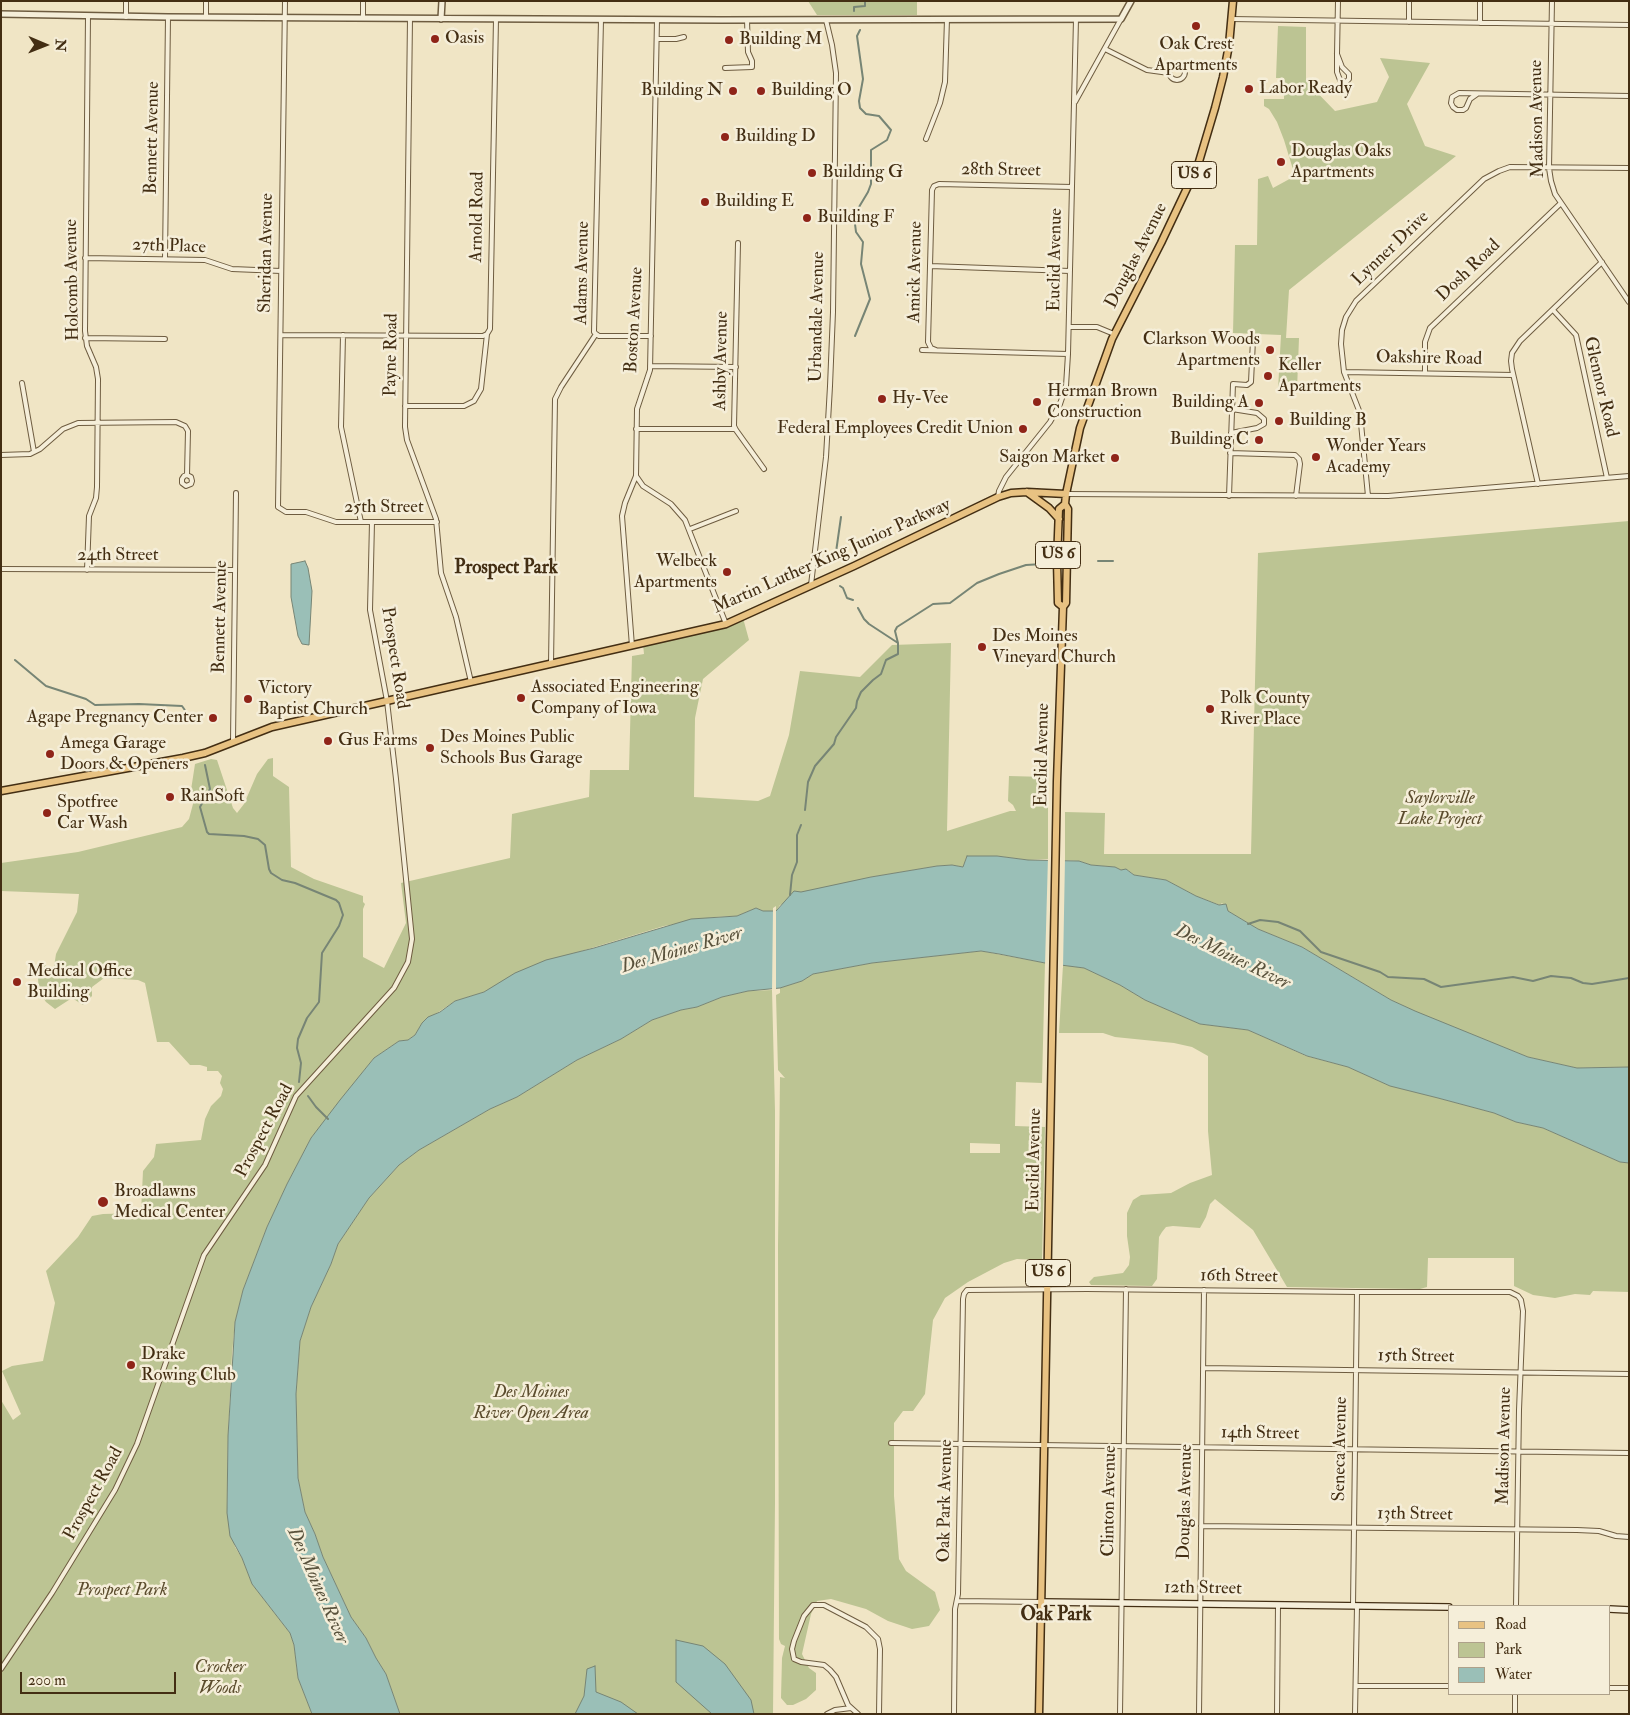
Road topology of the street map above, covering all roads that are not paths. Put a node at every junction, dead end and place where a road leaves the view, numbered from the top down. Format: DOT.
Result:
graph roads {
  1 [pos="126,1"];
  2 [pos="206,1"];
  3 [pos="285,1"];
  4 [pos="363,1"];
  5 [pos="442,1"];
  6 [pos="1131,1"];
  7 [pos="1233,1"];
  8 [pos="1338,1"];
  9 [pos="1409,1"];
  10 [pos="1480,1"];
  11 [pos="1552,1"];
  12 [pos="1,14"];
  13 [pos="88,16"];
  14 [pos="126,16"];
  15 [pos="168,17"];
  16 [pos="206,17"];
  17 [pos="284,18"];
  18 [pos="363,18"];
  19 [pos="410,18"];
  20 [pos="441,19"];
  21 [pos="496,19"];
  22 [pos="1076,19"];
  23 [pos="1121,19"];
  24 [pos="1231,19"];
  25 [pos="601,20"];
  26 [pos="657,20"];
  27 [pos="747,20"];
  28 [pos="826,20"];
  29 [pos="947,20"];
  30 [pos="1337,21"];
  31 [pos="1409,22"];
  32 [pos="1480,23"];
  33 [pos="1552,24"];
  34 [pos="1629,25"];
  35 [pos="684,37"];
  36 [pos="657,40"];
  37 [pos="1105,49"];
  38 [pos="1337,54"];
  39 [pos="726,68"];
  40 [pos="1169,72"];
  41 [pos="1477,94"];
  42 [pos="1551,95"];
  43 [pos="1629,96"];
  44 [pos="1074,104"];
  45 [pos="926,139"];
  46 [pos="1549,168"];
  47 [pos="1629,168"];
  48 [pos="1072,187"];
  49 [pos="932,190"];
  50 [pos="1561,203"];
  51 [pos="738,243"];
  52 [pos="85,258"];
  53 [pos="166,259"];
  54 [pos="1602,262"];
  55 [pos="930,266"];
  56 [pos="281,271"];
  57 [pos="1070,271"];
  58 [pos="1629,302"];
  59 [pos="1553,310"];
  60 [pos="1069,327"];
  61 [pos="487,334"];
  62 [pos="596,334"];
  63 [pos="1114,334"];
  64 [pos="280,335"];
  65 [pos="343,335"];
  66 [pos="406,335"];
  67 [pos="651,336"];
  68 [pos="85,338"];
  69 [pos="166,339"];
  70 [pos="1253,340"];
  71 [pos="922,350"];
  72 [pos="936,350"];
  73 [pos="1068,354"];
  74 [pos="650,366"];
  75 [pos="736,367"];
  76 [pos="1344,372"];
  77 [pos="1425,373"];
  78 [pos="1513,375"];
  79 [pos="22,384"];
  80 [pos="405,406"];
  81 [pos="1232,409"];
  82 [pos="98,422"];
  83 [pos="636,429"];
  84 [pos="735,429"];
  85 [pos="1231,432"];
  86 [pos="34,452"];
  87 [pos="1230,453"];
  88 [pos="1,455"];
  89 [pos="764,469"];
  90 [pos="188,475"];
  91 [pos="636,476"];
  92 [pos="1629,476"];
  93 [pos="1607,478"];
  94 [pos="1538,484"];
  95 [pos="1027,492"];
  96 [pos="236,493"];
  97 [pos="1066,494"];
  98 [pos="1229,496"];
  99 [pos="1296,496"];
  100 [pos="1368,496"];
  101 [pos="998,497"];
  102 [pos="278,504"];
  103 [pos="1065,504"];
  104 [pos="736,510"];
  105 [pos="1059,519"];
  106 [pos="361,522"];
  107 [pos="372,522"];
  108 [pos="437,522"];
  109 [pos="690,529"];
  110 [pos="1,569"];
  111 [pos="87,570"];
  112 [pos="235,570"];
  113 [pos="811,585"];
  114 [pos="1063,607"];
  115 [pos="726,624"];
  116 [pos="632,646"];
  117 [pos="551,664"];
  118 [pos="471,682"];
  119 [pos="387,701"];
  120 [pos="233,741"];
  121 [pos="1,791"];
  122 [pos="1047,1289"];
  123 [pos="1126,1289"];
  124 [pos="967,1290"];
  125 [pos="1204,1290"];
  126 [pos="1357,1292"];
  127 [pos="1510,1292"];
  128 [pos="1203,1368"];
  129 [pos="1356,1370"];
  130 [pos="1520,1372"];
  131 [pos="1629,1374"];
  132 [pos="891,1443"];
  133 [pos="961,1444"];
  134 [pos="1044,1445"];
  135 [pos="1124,1446"];
  136 [pos="1202,1447"];
  137 [pos="1355,1450"];
  138 [pos="1519,1451"];
  139 [pos="1629,1453"];
  140 [pos="1201,1526"];
  141 [pos="1354,1528"];
  142 [pos="1518,1530"];
  143 [pos="1629,1537"];
  144 [pos="957,1601"];
  145 [pos="1042,1602"];
  146 [pos="1122,1603"];
  147 [pos="1200,1604"];
  148 [pos="1278,1605"];
  149 [pos="1516,1605"];
  150 [pos="1355,1606"];
  151 [pos="1448,1607"];
  152 [pos="1610,1609"];
  153 [pos="1629,1610"];
  154 [pos="1,1670"];
  155 [pos="1356,1686"];
  156 [pos="1448,1686"];
  157 [pos="1610,1688"];
  158 [pos="1629,1688"];
  159 [pos="1515,1695"];
  160 [pos="852,1708"];
  161 [pos="827,1714"];
  162 [pos="858,1714"];
  163 [pos="879,1714"];
  164 [pos="954,1714"];
  165 [pos="1039,1714"];
  166 [pos="1120,1714"];
  167 [pos="1199,1714"];
  168 [pos="1277,1714"];
  169 [pos="1355,1714"];
  170 [pos="1515,1714"];
  1 -- 14 [label="street"];
  2 -- 16 [label="street"];
  3 -- 17 [label="street, Sheridan Avenue"];
  4 -- 18 [label="street"];
  5 -- 20 [label="street"];
  6 -- 23 [label="street, Euclid Avenue"];
  7 -- 24 [label="main road, Douglas Avenue / US 6"];
  8 -- 30 [label="street"];
  9 -- 31 [label="street"];
  10 -- 32 [label="street"];
  11 -- 33 [label="street, Madison Avenue"];
  12 -- 13 [label="street"];
  13 -- 14 [label="street"];
  13 -- 52 [label="street, Holcomb Avenue"];
  14 -- 15 [label="street"];
  15 -- 16 [label="street"];
  15 -- 53 [label="street, Bennett Avenue"];
  16 -- 17 [label="street"];
  17 -- 18 [label="street"];
  17 -- 56 [label="street, Sheridan Avenue"];
  18 -- 19 [label="street"];
  19 -- 20 [label="street"];
  19 -- 66 [label="street, Payne Road"];
  20 -- 21 [label="street"];
  21 -- 25 [label="street"];
  21 -- 61 [label="street, Arnold Road"];
  22 -- 23 [label="street"];
  22 -- 29 [label="street"];
  22 -- 44 [label="street, Euclid Avenue"];
  23 -- 37 [label="street, Euclid Avenue"];
  24 -- 30 [label="street"];
  24 -- 63 [label="main road, Douglas Avenue / US 6"];
  25 -- 26 [label="street"];
  25 -- 62 [label="street, Adams Avenue"];
  26 -- 27 [label="street"];
  26 -- 36 [label="street, Boston Avenue"];
  27 -- 28 [label="street"];
  27 -- 39 [label="street"];
  28 -- 29 [label="street"];
  28 -- 113 [label="street, Urbandale Avenue"];
  29 -- 45 [label="street"];
  30 -- 31 [label="street"];
  30 -- 38 [label="street"];
  31 -- 32 [label="street"];
  32 -- 33 [label="street"];
  33 -- 34 [label="street"];
  33 -- 42 [label="street, Madison Avenue"];
  35 -- 36 [label="street"];
  36 -- 67 [label="street, Boston Avenue"];
  37 -- 40 [label="street"];
  37 -- 44 [label="street, Euclid Avenue"];
  38 -- 38 [label="street"];
  40 -- 40 [label="street"];
  41 -- 41 [label="street"];
  41 -- 42 [label="street"];
  42 -- 43 [label="street"];
  42 -- 46 [label="street, Madison Avenue"];
  44 -- 48 [label="street, Euclid Avenue"];
  46 -- 47 [label="street, Lynner Drive"];
  46 -- 50 [label="street, Madison Avenue"];
  46 -- 76 [label="street, Lynner Drive"];
  48 -- 49 [label="street, 28th Street"];
  48 -- 57 [label="street, Euclid Avenue"];
  49 -- 55 [label="street, Amick Avenue"];
  50 -- 54 [label="street, Madison Avenue"];
  50 -- 77 [label="street, Dosh Road"];
  51 -- 75 [label="street, Ashby Avenue"];
  52 -- 53 [label="street, 27th Place"];
  52 -- 68 [label="street, Holcomb Avenue"];
  53 -- 56 [label="street, 27th Place"];
  54 -- 58 [label="street, Madison Avenue"];
  54 -- 59 [label="street"];
  55 -- 57 [label="street"];
  55 -- 72 [label="street, Amick Avenue"];
  56 -- 64 [label="street, Sheridan Avenue"];
  57 -- 60 [label="street, Euclid Avenue"];
  59 -- 78 [label="street"];
  59 -- 93 [label="street, Glennor Road"];
  60 -- 63 [label="street"];
  60 -- 73 [label="street, Euclid Avenue"];
  61 -- 66 [label="street"];
  61 -- 80 [label="street, Arnold Road"];
  62 -- 67 [label="street"];
  62 -- 117 [label="street, Adams Avenue"];
  63 -- 97 [label="main road, Douglas Avenue / US 6"];
  64 -- 65 [label="street"];
  64 -- 102 [label="street, Sheridan Avenue"];
  65 -- 66 [label="street"];
  65 -- 106 [label="street"];
  66 -- 80 [label="street, Payne Road"];
  67 -- 74 [label="street, Boston Avenue"];
  68 -- 69 [label="street"];
  68 -- 82 [label="street, Holcomb Avenue"];
  70 -- 81 [label="street"];
  71 -- 72 [label="street"];
  72 -- 73 [label="street"];
  73 -- 101 [label="street, Euclid Avenue"];
  74 -- 75 [label="street"];
  74 -- 83 [label="street, Boston Avenue"];
  75 -- 84 [label="street, Ashby Avenue"];
  76 -- 77 [label="street, Oakshire Road"];
  76 -- 100 [label="street, Lynner Drive"];
  77 -- 78 [label="street, Oakshire Road"];
  78 -- 94 [label="street"];
  79 -- 86 [label="street"];
  80 -- 108 [label="street, Payne Road"];
  81 -- 85 [label="street"];
  81 -- 85 [label="street"];
  82 -- 86 [label="street"];
  82 -- 90 [label="street"];
  82 -- 111 [label="street, Holcomb Avenue"];
  83 -- 84 [label="street"];
  83 -- 91 [label="street, Boston Avenue"];
  84 -- 89 [label="street, Ashby Avenue"];
  85 -- 87 [label="street"];
  86 -- 88 [label="street"];
  87 -- 98 [label="street"];
  87 -- 99 [label="street"];
  91 -- 109 [label="street"];
  91 -- 116 [label="street, Boston Avenue"];
  92 -- 93 [label="street, Martin Luther King Junior Parkway"];
  93 -- 94 [label="street, Martin Luther King Junior Parkway"];
  94 -- 100 [label="street, Martin Luther King Junior Parkway"];
  95 -- 97 [label="main road, Martin Luther King Junior Parkway"];
  95 -- 101 [label="main road, Martin Luther King Junior Parkway"];
  95 -- 105 [label="main road"];
  96 -- 112 [label="street, Bennett Avenue"];
  97 -- 98 [label="street, Martin Luther King Junior Parkway"];
  97 -- 103 [label="main road, Euclid Avenue / US 6"];
  98 -- 99 [label="street, Martin Luther King Junior Parkway"];
  99 -- 100 [label="street, Martin Luther King Junior Parkway"];
  101 -- 113 [label="main road, Martin Luther King Junior Parkway"];
  102 -- 106 [label="street, 25th Street"];
  103 -- 105 [label="main road, Euclid Avenue / US 6"];
  103 -- 114 [label="main road, Euclid Avenue / US 6"];
  104 -- 109 [label="street"];
  105 -- 114 [label="main road, Euclid Avenue / US 6"];
  106 -- 107 [label="street, 25th Street"];
  107 -- 108 [label="street, 25th Street"];
  107 -- 119 [label="street, Prospect Road"];
  108 -- 118 [label="street, Payne Road"];
  109 -- 115 [label="street"];
  110 -- 111 [label="street, 24th Street"];
  111 -- 112 [label="street, 24th Street"];
  112 -- 120 [label="street, Bennett Avenue"];
  113 -- 115 [label="main road, Martin Luther King Junior Parkway"];
  114 -- 122 [label="main road, Euclid Avenue / US 6"];
  115 -- 116 [label="main road, Martin Luther King Junior Parkway"];
  116 -- 117 [label="main road, Martin Luther King Junior Parkway"];
  117 -- 118 [label="main road, Martin Luther King Junior Parkway"];
  118 -- 119 [label="main road, Martin Luther King Junior Parkway"];
  119 -- 120 [label="main road, Martin Luther King Junior Parkway"];
  119 -- 154 [label="street, Prospect Road"];
  120 -- 121 [label="main road, Martin Luther King Junior Parkway"];
  122 -- 123 [label="street, 16th Street"];
  122 -- 124 [label="street, 16th Street"];
  122 -- 134 [label="main road, Euclid Avenue / US 6"];
  123 -- 125 [label="street, 16th Street"];
  123 -- 135 [label="street, Clinton Avenue"];
  124 -- 133 [label="street, Oak Park Avenue"];
  125 -- 126 [label="street, 16th Street"];
  125 -- 128 [label="street, Douglas Avenue"];
  126 -- 127 [label="street, 16th Street"];
  126 -- 129 [label="street, Seneca Avenue"];
  127 -- 130 [label="street, Madison Avenue"];
  128 -- 129 [label="street, 15th Street"];
  128 -- 136 [label="street, Douglas Avenue"];
  129 -- 130 [label="street, 15th Street"];
  129 -- 137 [label="street, Seneca Avenue"];
  130 -- 131 [label="street, 15th Street"];
  130 -- 138 [label="street, Madison Avenue"];
  132 -- 133 [label="street, 14th Street"];
  133 -- 134 [label="street, 14th Street"];
  133 -- 144 [label="street, Oak Park Avenue"];
  134 -- 135 [label="street, 14th Street"];
  134 -- 145 [label="main road, Euclid Avenue / US 6"];
  135 -- 136 [label="street, 14th Street"];
  135 -- 146 [label="street, Clinton Avenue"];
  136 -- 137 [label="street, 14th Street"];
  136 -- 140 [label="street, Douglas Avenue"];
  137 -- 138 [label="street, 14th Street"];
  137 -- 141 [label="street, Seneca Avenue"];
  138 -- 139 [label="street, 14th Street"];
  138 -- 142 [label="street, Madison Avenue"];
  140 -- 141 [label="street, 13th Street"];
  140 -- 147 [label="street, Douglas Avenue"];
  141 -- 142 [label="street, 13th Street"];
  141 -- 150 [label="street, Seneca Avenue"];
  142 -- 143 [label="street, 13th Street"];
  142 -- 149 [label="street, Madison Avenue"];
  144 -- 145 [label="street, 12th Street"];
  144 -- 164 [label="street, Oak Park Avenue"];
  145 -- 146 [label="main road, 12th Street"];
  145 -- 165 [label="main road, Euclid Avenue / US 6"];
  146 -- 147 [label="main road, 12th Street"];
  146 -- 166 [label="street, Clinton Avenue"];
  147 -- 148 [label="main road, 12th Street"];
  147 -- 167 [label="street, Douglas Avenue"];
  148 -- 150 [label="main road, 12th Street"];
  148 -- 168 [label="street"];
  150 -- 151 [label="main road, 12th Street"];
  150 -- 155 [label="street, Seneca Avenue"];
  152 -- 153 [label="main road"];
  155 -- 156 [label="street"];
  155 -- 169 [label="street, Seneca Avenue"];
  157 -- 158 [label="street"];
  159 -- 170 [label="street"];
  160 -- 161 [label="street"];
  160 -- 162 [label="street"];
  160 -- 163 [label="street"];
}
